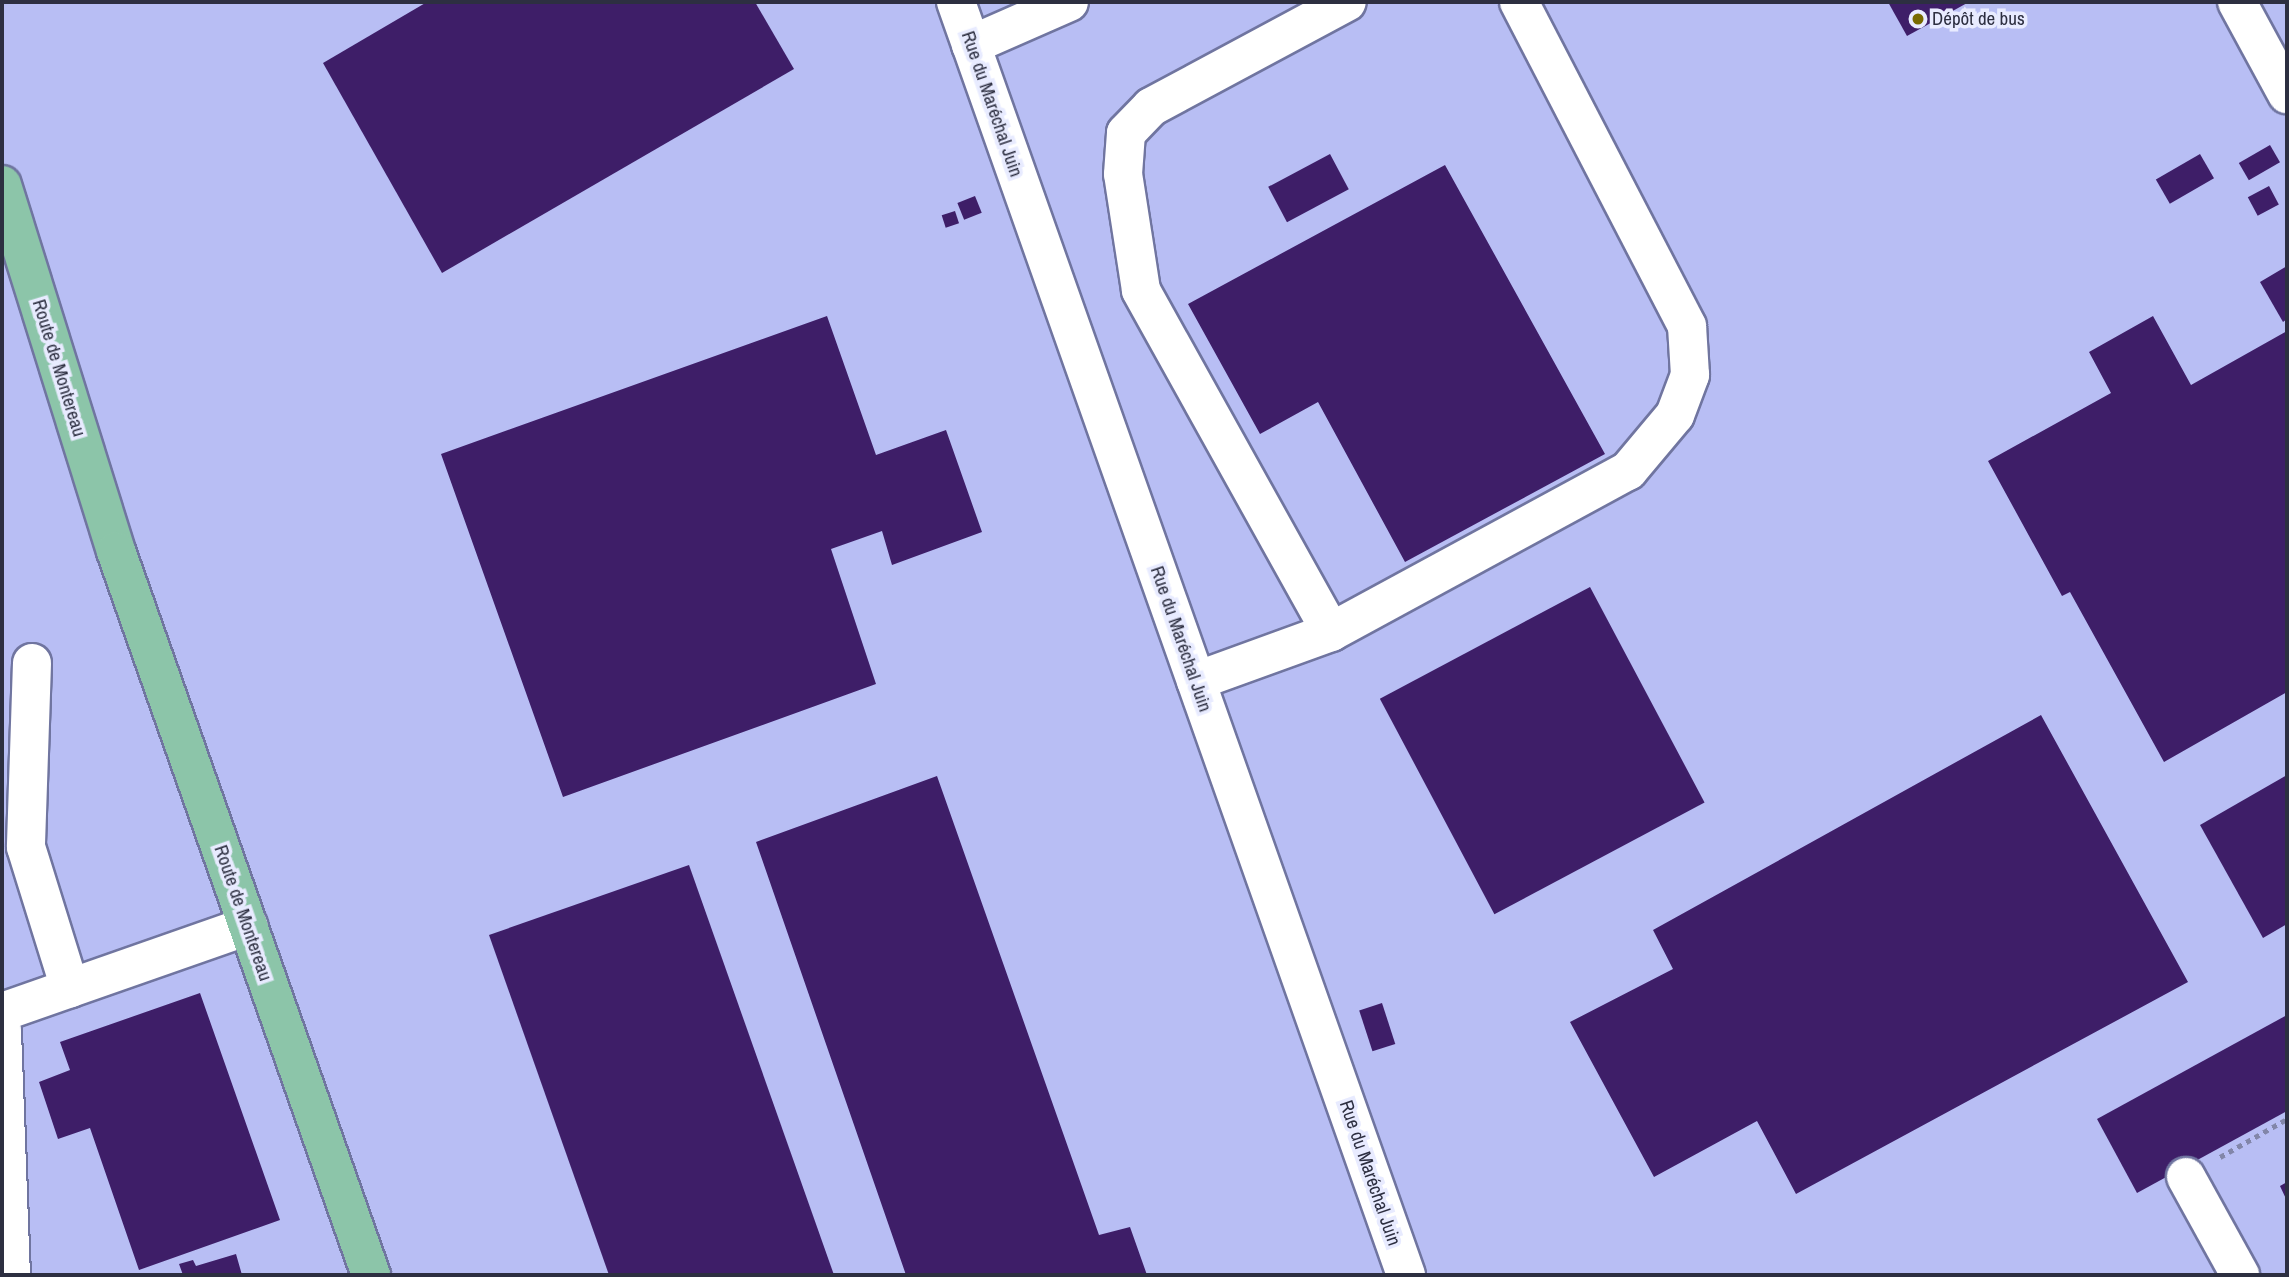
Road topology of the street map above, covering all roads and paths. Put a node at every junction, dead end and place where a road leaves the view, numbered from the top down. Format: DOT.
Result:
graph roads {
  1 [pos="956,2"];
  2 [pos="1069,2"];
  3 [pos="1348,2"];
  4 [pos="1519,2"];
  5 [pos="2237,2"];
  6 [pos="971,45"];
  7 [pos="2287,94"];
  8 [pos="2,185"];
  9 [pos="2,265"];
  10 [pos="116,551"];
  11 [pos="1331,632"];
  12 [pos="32,663"];
  13 [pos="1196,681"];
  14 [pos="248,926"];
  15 [pos="70,988"];
  16 [pos="2,1012"];
  17 [pos="2,1031"];
  18 [pos="2287,1119"];
  19 [pos="2186,1177"];
  20 [pos="11,1275"];
  21 [pos="370,1275"];
  22 [pos="1406,1275"];
  23 [pos="2240,1275"];
  1 -- 6 [label="street, Rue du Maréchal Juin"];
  2 -- 6 [label="street"];
  3 -- 11 [label="street"];
  4 -- 11 [label="street"];
  5 -- 7 [label="street"];
  6 -- 13 [label="street, Rue du Maréchal Juin"];
  8 -- 10 [label="main road, Route de Montereau"];
  9 -- 10 [label="main road, Route de Montereau"];
  10 -- 14 [label="main road, Route de Montereau"];
  11 -- 13 [label="street"];
  12 -- 15 [label="street"];
  13 -- 22 [label="street, Rue du Maréchal Juin"];
  14 -- 15 [label="street"];
  14 -- 21 [label="main road, Route de Montereau"];
  15 -- 16 [label="street"];
  17 -- 20 [label="street"];
  18 -- 19 [label="path"];
  19 -- 23 [label="street"];
}
